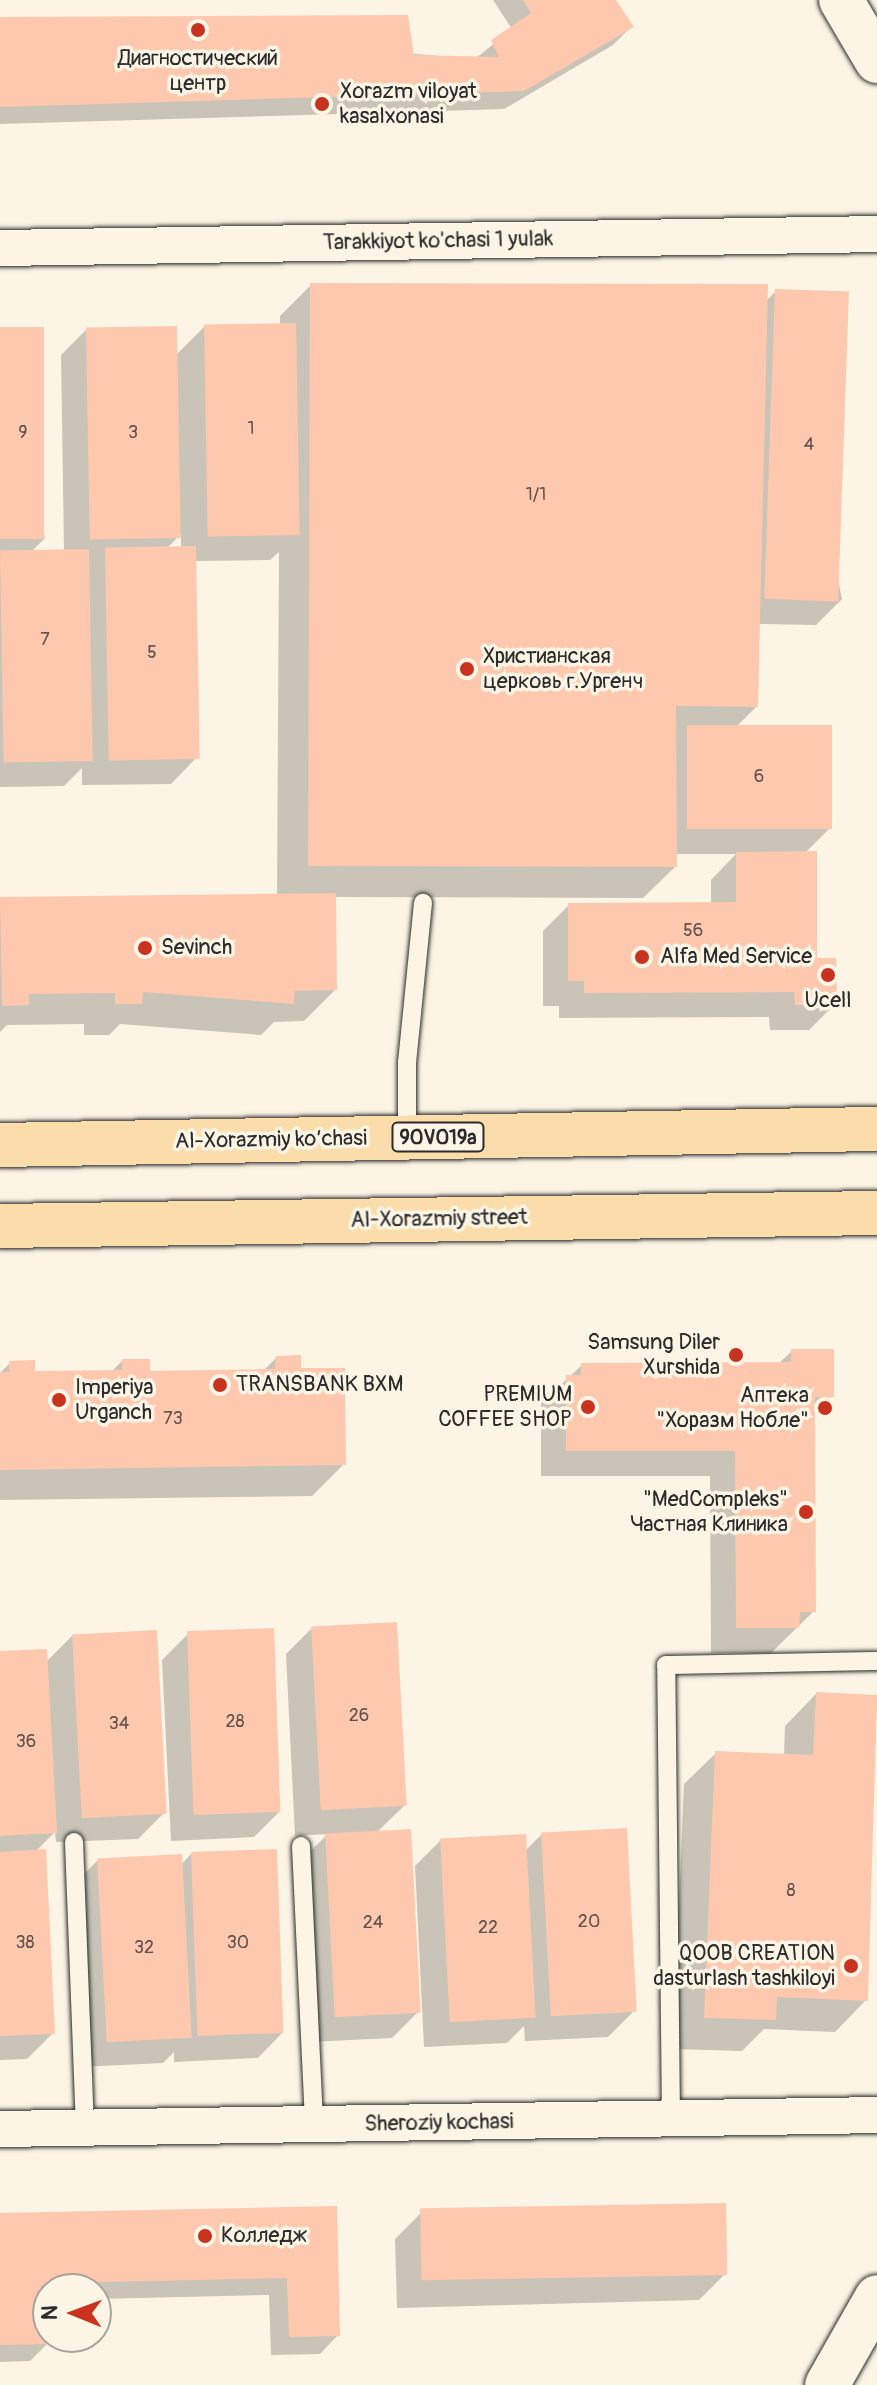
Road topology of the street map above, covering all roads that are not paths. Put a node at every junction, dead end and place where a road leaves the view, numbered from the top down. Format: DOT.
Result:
graph roads {
  1 [pos="841,0"];
  2 [pos="877,61"];
  3 [pos="877,234"];
  4 [pos="0,248"];
  5 [pos="423,903"];
  6 [pos="877,1129"];
  7 [pos="407,1138"];
  8 [pos="0,1145"];
  9 [pos="877,1213"];
  10 [pos="0,1226"];
  11 [pos="877,1661"];
  12 [pos="74,1842"];
  13 [pos="301,1846"];
  14 [pos="877,2115"];
  15 [pos="671,2119"];
  16 [pos="314,2125"];
  17 [pos="0,2129"];
  18 [pos="85,2129"];
  19 [pos="877,2297"];
  20 [pos="827,2385"];
  1 -- 2 [label="street"];
  3 -- 4 [label="street, Tarakkiyot ko'chasi 1 yulak"];
  5 -- 7 [label="lane"];
  6 -- 7 [label="main road, Al-Xorazmiy ko’chasi / 90V019a"];
  7 -- 8 [label="main road, Al-Xorazmiy ko’chasi / 90V019a"];
  9 -- 10 [label="main road, Al-Xorazmiy street"];
  11 -- 15 [label="lane"];
  12 -- 18 [label="lane"];
  13 -- 16 [label="lane"];
  14 -- 15 [label="street, Sheroziy kochasi"];
  15 -- 16 [label="street, Sheroziy kochasi"];
  16 -- 18 [label="street, Sheroziy kochasi"];
  17 -- 18 [label="street, Sheroziy kochasi"];
  19 -- 20 [label="street"];
}
